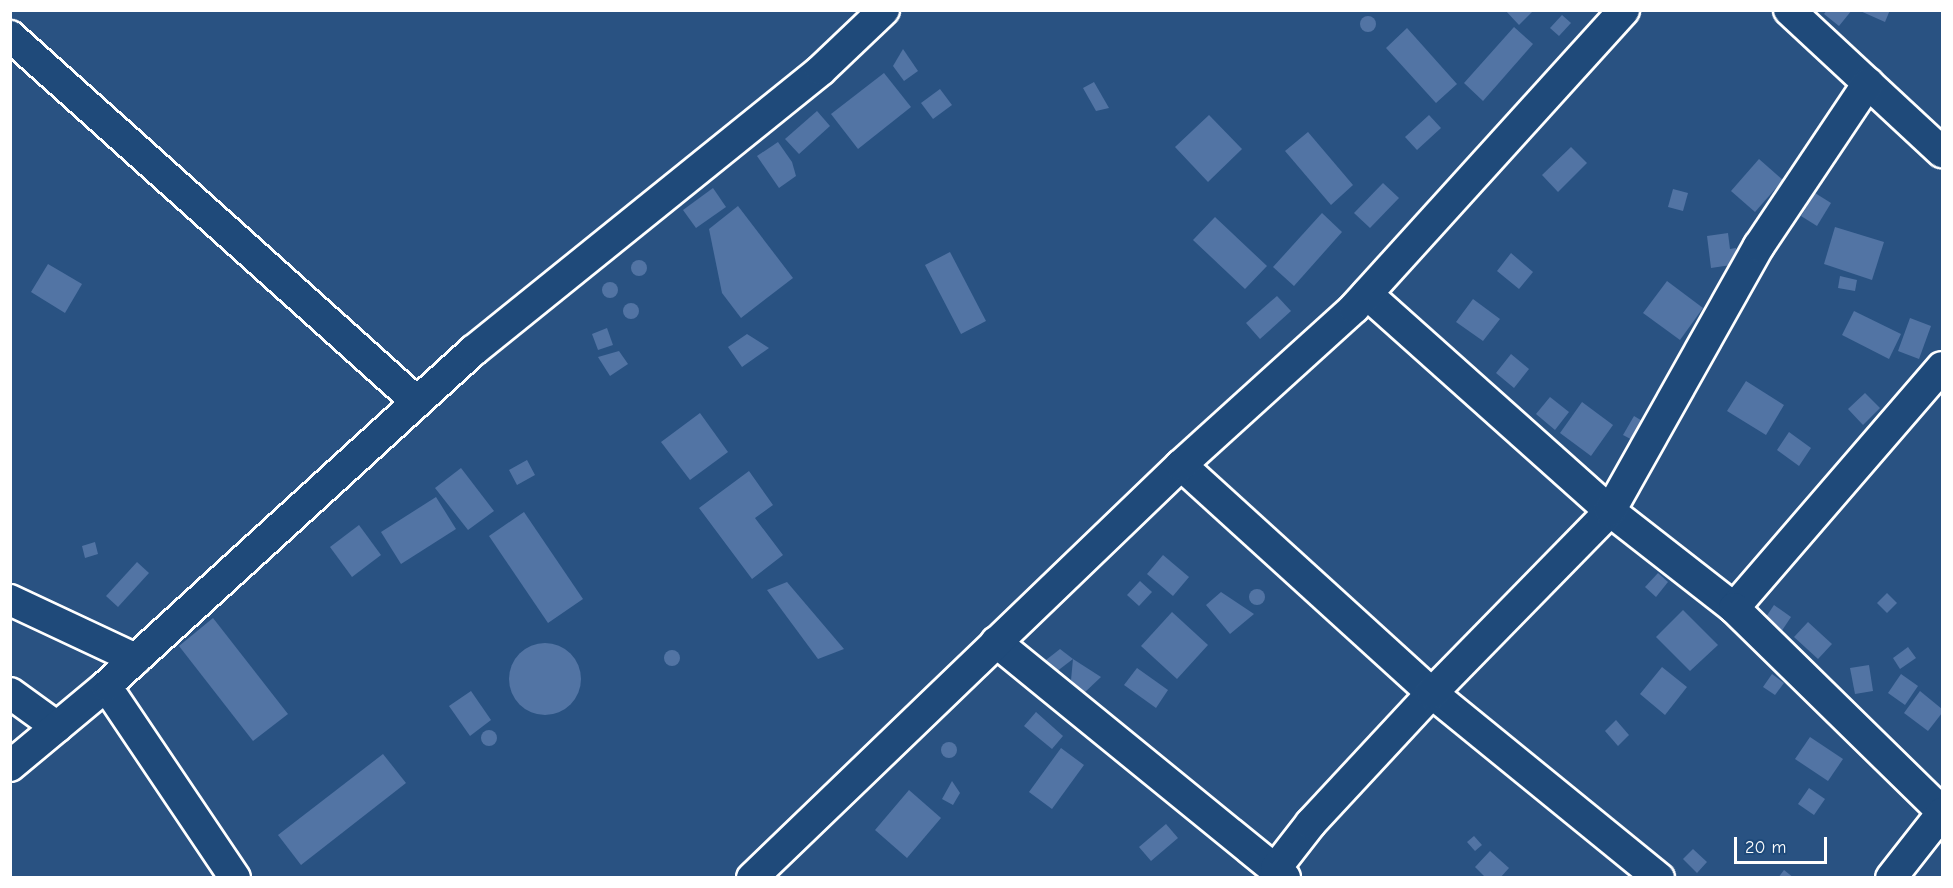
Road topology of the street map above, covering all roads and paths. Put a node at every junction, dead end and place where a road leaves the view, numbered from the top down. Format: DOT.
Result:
graph roads {
  1 [pos="884,10"];
  2 [pos="1623,10"];
  3 [pos="1789,10"];
  4 [pos="10,36"];
  5 [pos="1868,83"];
  6 [pos="1942,152"];
  7 [pos="1367,294"];
  8 [pos="1942,366"];
  9 [pos="417,402"];
  10 [pos="1181,465"];
  11 [pos="1610,511"];
  12 [pos="10,600"];
  13 [pos="1734,608"];
  14 [pos="996,642"];
  15 [pos="136,659"];
  16 [pos="106,687"];
  17 [pos="10,693"];
  18 [pos="1432,693"];
  19 [pos="57,728"];
  20 [pos="10,765"];
  21 [pos="1942,812"];
  22 [pos="1279,874"];
  23 [pos="236,878"];
  24 [pos="752,878"];
  25 [pos="1659,878"];
  26 [pos="1891,878"];
  1 -- 9 [label="street"];
  2 -- 7 [label="street"];
  3 -- 5 [label="street"];
  4 -- 9 [label="street"];
  5 -- 6 [label="street"];
  5 -- 11 [label="street"];
  7 -- 10 [label="street"];
  7 -- 11 [label="street"];
  8 -- 13 [label="street"];
  9 -- 15 [label="street"];
  10 -- 14 [label="street"];
  10 -- 18 [label="street"];
  11 -- 13 [label="street"];
  11 -- 18 [label="street"];
  12 -- 15 [label="street"];
  13 -- 21 [label="street"];
  14 -- 22 [label="street"];
  14 -- 24 [label="street"];
  15 -- 16 [label="street"];
  16 -- 19 [label="street"];
  16 -- 23 [label="street"];
  17 -- 19 [label="street"];
  18 -- 22 [label="street"];
  18 -- 25 [label="street"];
  19 -- 20 [label="street"];
  21 -- 26 [label="street"];
}
